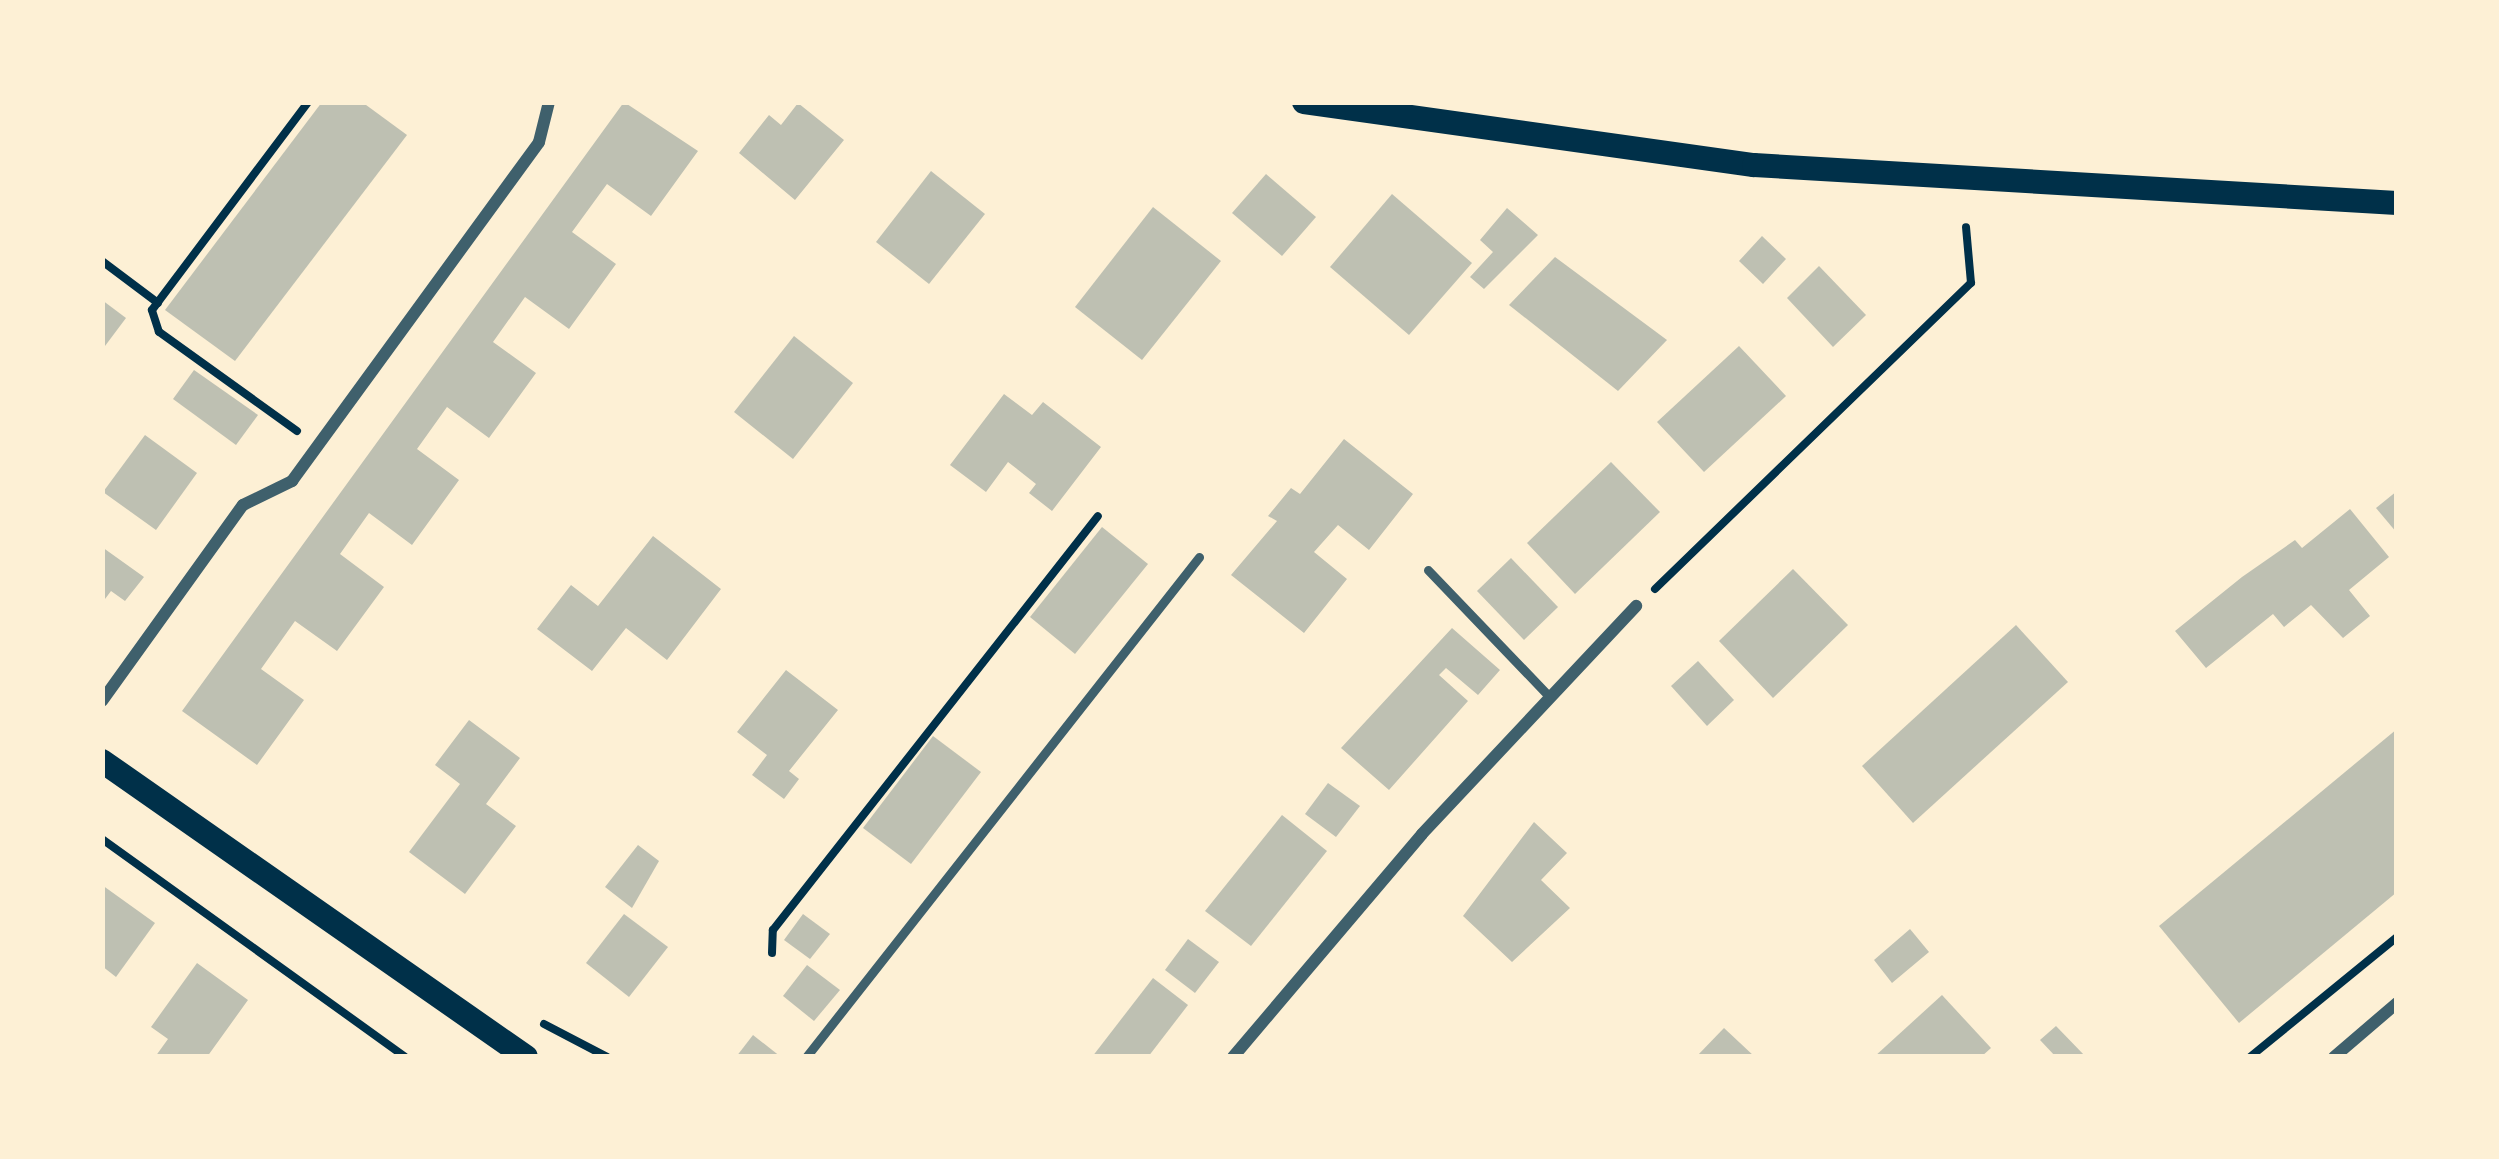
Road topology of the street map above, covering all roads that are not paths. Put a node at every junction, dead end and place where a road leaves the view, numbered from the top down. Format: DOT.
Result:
graph roads {
  1 [pos="549,102"];
  2 [pos="1304,102"];
  3 [pos="2397,203"];
  4 [pos="1199,557"];
  5 [pos="1428,570"];
  6 [pos="1636,606"];
  7 [pos="1549,696"];
  8 [pos="102,701"];
  9 [pos="102,761"];
  10 [pos="2397,1004"];
  11 [pos="526,1057"];
  12 [pos="806,1057"];
  13 [pos="1233,1057"];
  14 [pos="2334,1057"];
  1 -- 8 [label="street"];
  2 -- 3 [label="main road"];
  4 -- 12 [label="lane"];
  5 -- 7 [label="lane"];
  6 -- 7 [label="street"];
  7 -- 13 [label="street"];
  9 -- 11 [label="main road"];
  10 -- 14 [label="street"];
}
